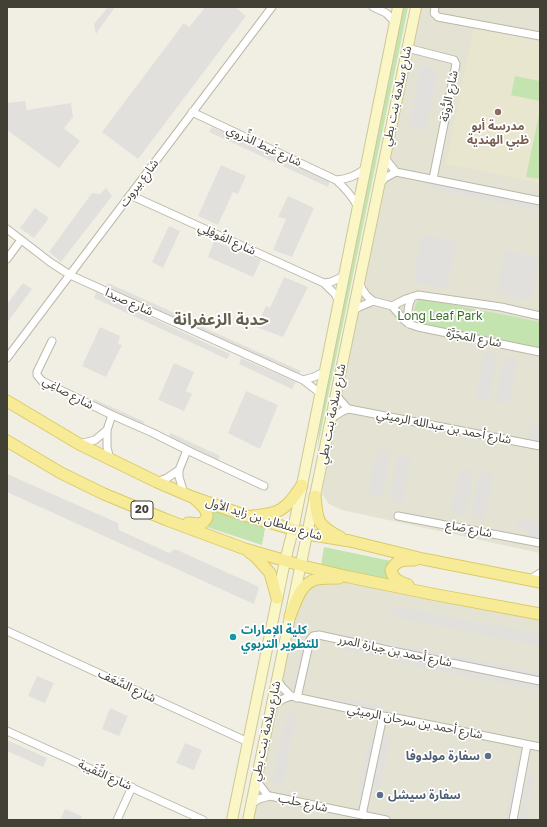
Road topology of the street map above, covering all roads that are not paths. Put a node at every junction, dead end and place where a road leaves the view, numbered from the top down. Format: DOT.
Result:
graph roads {
  1 [pos="272,7"];
  2 [pos="373,7"];
  3 [pos="398,7"];
  4 [pos="416,7"];
  5 [pos="435,7"];
  6 [pos="395,22"];
  7 [pos="540,36"];
  8 [pos="407,48"];
  9 [pos="192,112"];
  10 [pos="384,158"];
  11 [pos="366,168"];
  12 [pos="396,172"];
  13 [pos="433,179"];
  14 [pos="336,180"];
  15 [pos="379,184"];
  16 [pos="130,195"];
  17 [pos="540,201"];
  18 [pos="358,207"];
  19 [pos="7,229"];
  20 [pos="21,240"];
  21 [pos="7,259"];
  22 [pos="70,275"];
  23 [pos="344,276"];
  24 [pos="324,282"];
  25 [pos="359,282"];
  26 [pos="412,297"];
  27 [pos="373,301"];
  28 [pos="339,302"];
  29 [pos="392,306"];
  30 [pos="353,310"];
  31 [pos="540,316"];
  32 [pos="409,324"];
  33 [pos="52,341"];
  34 [pos="540,352"];
  35 [pos="7,358"];
  36 [pos="324,372"];
  37 [pos="303,380"];
  38 [pos="320,393"];
  39 [pos="335,394"];
  40 [pos="7,401"];
  41 [pos="348,409"];
  42 [pos="112,415"];
  43 [pos="330,419"];
  44 [pos="107,430"];
  45 [pos="7,441"];
  46 [pos="79,444"];
  47 [pos="540,446"];
  48 [pos="187,450"];
  49 [pos="110,460"];
  50 [pos="179,470"];
  51 [pos="157,482"];
  52 [pos="264,486"];
  53 [pos="302,486"];
  54 [pos="188,495"];
  55 [pos="315,496"];
  56 [pos="247,516"];
  57 [pos="398,516"];
  58 [pos="168,520"];
  59 [pos="293,530"];
  60 [pos="306,534"];
  61 [pos="350,541"];
  62 [pos="540,543"];
  63 [pos="245,549"];
  64 [pos="423,559"];
  65 [pos="285,561"];
  66 [pos="301,565"];
  67 [pos="540,573"];
  68 [pos="349,577"];
  69 [pos="535,581"];
  70 [pos="432,594"];
  71 [pos="278,598"];
  72 [pos="540,614"];
  73 [pos="290,616"];
  74 [pos="7,631"];
  75 [pos="277,679"];
  76 [pos="540,681"];
  77 [pos="294,697"];
  78 [pos="271,707"];
  79 [pos="383,716"];
  80 [pos="7,731"];
  81 [pos="248,742"];
  82 [pos="527,745"];
  83 [pos="540,747"];
  84 [pos="256,780"];
  85 [pos="132,788"];
  86 [pos="268,796"];
  87 [pos="251,804"];
  88 [pos="362,815"];
  89 [pos="230,818"];
  90 [pos="117,820"];
  91 [pos="203,820"];
  92 [pos="248,820"];
  93 [pos="386,820"];
  94 [pos="512,820"];
  1 -- 9 [label="street, شارع بيروت"];
  2 -- 6 [label="street"];
  3 -- 6 [label="main road, شارع سلامة بنت بطي"];
  4 -- 8 [label="main road, شارع سلامة بنت بطي"];
  5 -- 7 [label="street"];
  6 -- 11 [label="main road, شارع سلامة بنت بطي"];
  8 -- 10 [label="main road, شارع سلامة بنت بطي"];
  8 -- 13 [label="street, شارع الرُّوتة"];
  9 -- 14 [label="street, شارع غَيط الذِّروي"];
  9 -- 16 [label="street, شارع بيروت"];
  10 -- 12 [label="street"];
  10 -- 15 [label="main road, شارع سلامة بنت بطي"];
  11 -- 14 [label="street"];
  11 -- 18 [label="main road, شارع سلامة بنت بطي"];
  12 -- 13 [label="street"];
  12 -- 15 [label="street"];
  13 -- 17 [label="street"];
  14 -- 18 [label="street, شارع غَيط الذِّروي"];
  15 -- 25 [label="main road, شارع سلامة بنت بطي"];
  16 -- 22 [label="street, شارع بيروت"];
  16 -- 24 [label="street, شارع الفُوفِلِي"];
  18 -- 23 [label="main road, شارع سلامة بنت بطي"];
  19 -- 20 [label="street, شارع صيدا"];
  20 -- 21 [label="street"];
  20 -- 22 [label="street, شارع صيدا"];
  22 -- 35 [label="street, شارع بيروت"];
  22 -- 37 [label="street, شارع صيدا"];
  23 -- 24 [label="street"];
  23 -- 28 [label="main road, شارع سلامة بنت بطي"];
  24 -- 28 [label="street, شارع الفُوفِلِي"];
  25 -- 27 [label="street"];
  25 -- 30 [label="main road, شارع سلامة بنت بطي"];
  26 -- 29 [label="street"];
  26 -- 31 [label="street"];
  26 -- 32 [label="street"];
  27 -- 29 [label="street"];
  27 -- 30 [label="street"];
  28 -- 36 [label="main road, شارع سلامة بنت بطي"];
  29 -- 32 [label="street"];
  30 -- 39 [label="main road, شارع سلامة بنت بطي"];
  32 -- 34 [label="street, شارع المَجَرَّة"];
  33 -- 42 [label="street, شارع صاغِي"];
  36 -- 37 [label="street"];
  36 -- 38 [label="main road, شارع سلامة بنت بطي"];
  37 -- 38 [label="street, شارع صيدا"];
  38 -- 53 [label="main road, شارع سلامة بنت بطي"];
  39 -- 41 [label="street"];
  39 -- 43 [label="main road, شارع سلامة بنت بطي"];
  40 -- 46 [label="main road, شارع سلطان بن زايد الأول"];
  41 -- 43 [label="street"];
  41 -- 47 [label="street, شارع أحمد بن عبدالله الرميثي"];
  42 -- 44 [label="street"];
  42 -- 48 [label="street, شارع صاغِي"];
  43 -- 55 [label="main road, شارع سلامة بنت بطي"];
  44 -- 46 [label="street"];
  44 -- 49 [label="street"];
  45 -- 58 [label="main road, 20"];
  46 -- 49 [label="main road, شارع سلطان بن زايد الأول"];
  48 -- 50 [label="street"];
  48 -- 52 [label="street, شارع صاغِي"];
  49 -- 51 [label="main road, شارع سلطان بن زايد الأول"];
  50 -- 51 [label="street"];
  50 -- 54 [label="street"];
  51 -- 54 [label="main road, شارع سلطان بن زايد الأول"];
  53 -- 56 [label="main road"];
  53 -- 59 [label="main road, شارع سلامة بنت بطي"];
  54 -- 56 [label="main road, شارع سلطان بن زايد الأول"];
  54 -- 58 [label="main road"];
  55 -- 60 [label="main road, شارع سلامة بنت بطي"];
  55 -- 61 [label="main road"];
  56 -- 59 [label="main road, شارع سلطان بن زايد الأول"];
  57 -- 62 [label="street, شارع صَاع"];
  58 -- 63 [label="main road, 20"];
  59 -- 60 [label="main road, شارع سلطان بن زايد الأول"];
  59 -- 65 [label="main road, شارع سلامة بنت بطي"];
  60 -- 61 [label="main road, شارع سلطان بن زايد الأول"];
  60 -- 66 [label="main road, شارع سلامة بنت بطي"];
  61 -- 64 [label="main road, شارع سلطان بن زايد الأول"];
  63 -- 65 [label="main road, 20"];
  63 -- 71 [label="main road"];
  64 -- 69 [label="main road, شارع سلطان بن زايد الأول"];
  64 -- 70 [label="main road"];
  65 -- 66 [label="main road, 20"];
  65 -- 71 [label="main road, شارع سلامة بنت بطي"];
  66 -- 68 [label="main road, 20"];
  66 -- 73 [label="main road, شارع سلامة بنت بطي"];
  67 -- 69 [label="street"];
  68 -- 70 [label="main road, 20"];
  68 -- 73 [label="main road"];
  70 -- 72 [label="main road, 20"];
  71 -- 81 [label="main road, شارع سلامة بنت بطي"];
  73 -- 75 [label="main road, شارع سلامة بنت بطي"];
  74 -- 81 [label="street, شارع السَّعَف"];
  75 -- 77 [label="street"];
  75 -- 78 [label="main road, شارع سلامة بنت بطي"];
  76 -- 77 [label="street, شارع أحمد بن جبارة المرر"];
  77 -- 78 [label="street"];
  77 -- 79 [label="street, شارع أحمد بن سرحان الرميثي"];
  78 -- 84 [label="main road, شارع سلامة بنت بطي"];
  79 -- 82 [label="street, شارع أحمد بن سرحان الرميثي"];
  79 -- 88 [label="street"];
  80 -- 85 [label="street, شارع الثِّقَيبة"];
  81 -- 89 [label="main road, شارع سلامة بنت بطي"];
  82 -- 83 [label="street, شارع أحمد بن سرحان الرميثي"];
  82 -- 94 [label="street"];
  84 -- 86 [label="street, شارع حلَب"];
  84 -- 87 [label="main road, شارع سلامة بنت بطي"];
  85 -- 90 [label="street"];
  85 -- 91 [label="street, شارع الثِّقَيبة"];
  86 -- 87 [label="street, شارع حلَب"];
  86 -- 88 [label="street, شارع حلَب"];
  87 -- 92 [label="main road, شارع سلامة بنت بطي"];
  88 -- 93 [label="street, شارع حلَب"];
}
